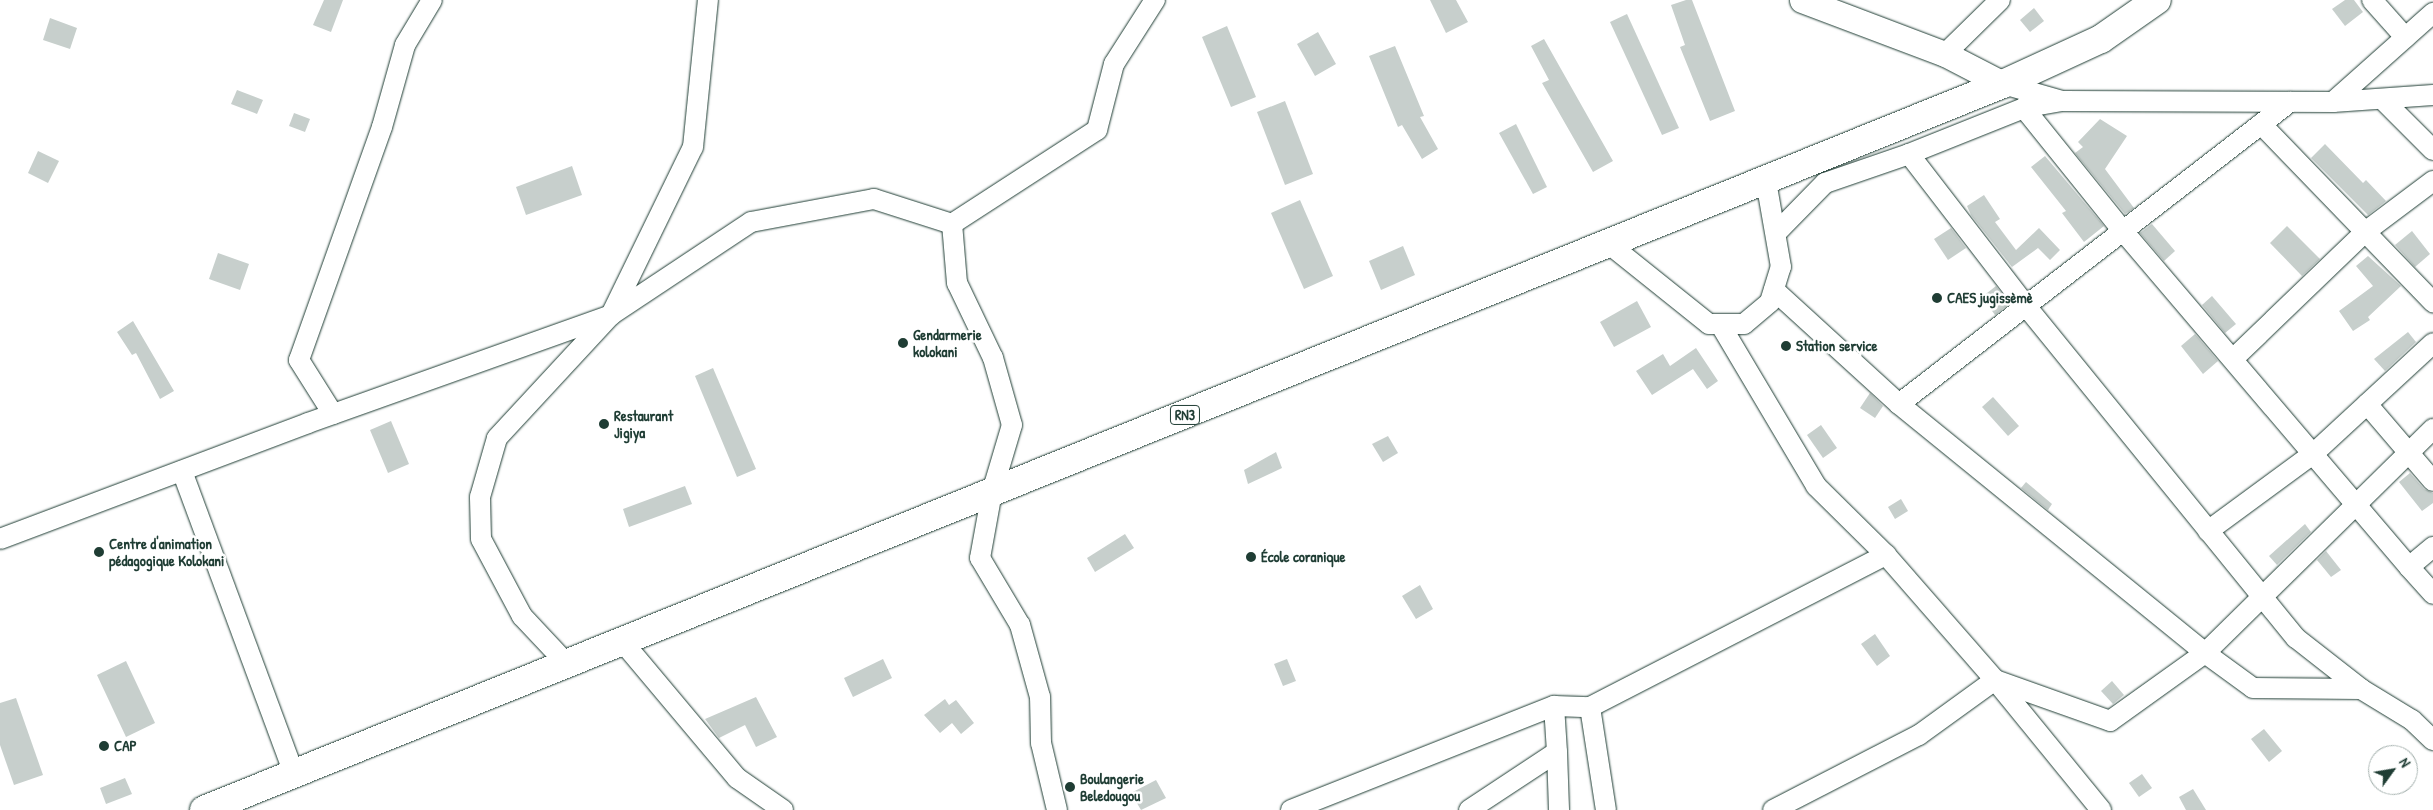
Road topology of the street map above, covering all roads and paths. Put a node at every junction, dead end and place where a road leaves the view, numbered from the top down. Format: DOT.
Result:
graph roads {
  1 [pos="432,0"];
  2 [pos="708,0"];
  3 [pos="1155,0"];
  4 [pos="1802,0"];
  5 [pos="2000,0"];
  6 [pos="2157,0"];
  7 [pos="2372,0"];
  8 [pos="2433,13"];
  9 [pos="2405,37"];
  10 [pos="1945,54"];
  11 [pos="2003,84"];
  12 [pos="2433,95"];
  13 [pos="2382,99"];
  14 [pos="2062,101"];
  15 [pos="2290,102"];
  16 [pos="2333,102"];
  17 [pos="2024,108"];
  18 [pos="2261,124"];
  19 [pos="2433,150"];
  20 [pos="1909,154"];
  21 [pos="1766,181"];
  22 [pos="2433,181"];
  23 [pos="952,224"];
  24 [pos="2123,231"];
  25 [pos="2365,232"];
  26 [pos="1776,233"];
  27 [pos="1609,244"];
  28 [pos="1774,290"];
  29 [pos="2433,302"];
  30 [pos="2026,306"];
  31 [pos="611,315"];
  32 [pos="1720,324"];
  33 [pos="2433,343"];
  34 [pos="2233,359"];
  35 [pos="1899,404"];
  36 [pos="2367,404"];
  37 [pos="332,414"];
  38 [pos="2433,429"];
  39 [pos="2408,452"];
  40 [pos="2314,453"];
  41 [pos="182,470"];
  42 [pos="2433,481"];
  43 [pos="992,492"];
  44 [pos="2357,504"];
  45 [pos="2208,531"];
  46 [pos="0,539"];
  47 [pos="2433,547"];
  48 [pos="1886,555"];
  49 [pos="2409,566"];
  50 [pos="2433,594"];
  51 [pos="2262,596"];
  52 [pos="622,641"];
  53 [pos="2205,653"];
  54 [pos="566,664"];
  55 [pos="1995,680"];
  56 [pos="2361,689"];
  57 [pos="1554,706"];
  58 [pos="1590,707"];
  59 [pos="2433,740"];
  60 [pos="1557,752"];
  61 [pos="294,773"];
  62 [pos="204,810"];
  63 [pos="783,810"];
  64 [pos="1057,810"];
  65 [pos="1291,810"];
  66 [pos="1469,810"];
  67 [pos="1558,810"];
  68 [pos="1606,810"];
  69 [pos="1773,810"];
  70 [pos="2101,810"];
  1 -- 37 [label="street"];
  2 -- 31 [label="street"];
  3 -- 23 [label="street"];
  4 -- 10 [label="street"];
  5 -- 10 [label="street"];
  6 -- 11 [label="highway, RN3"];
  7 -- 9 [label="street"];
  8 -- 9 [label="street"];
  9 -- 16 [label="street"];
  10 -- 11 [label="street"];
  11 -- 14 [label="street"];
  11 -- 21 [label="highway, RN3"];
  12 -- 13 [label="street"];
  13 -- 16 [label="street"];
  13 -- 19 [label="street"];
  14 -- 15 [label="street"];
  14 -- 17 [label="street"];
  15 -- 16 [label="street"];
  15 -- 18 [label="street"];
  17 -- 20 [label="street"];
  17 -- 24 [label="street"];
  18 -- 24 [label="street"];
  18 -- 25 [label="street"];
  20 -- 26 [label="street"];
  20 -- 30 [label="street"];
  21 -- 26 [label="street"];
  21 -- 27 [label="highway, RN3"];
  22 -- 25 [label="street"];
  23 -- 31 [label="street"];
  23 -- 43 [label="street"];
  24 -- 30 [label="street"];
  24 -- 34 [label="street"];
  25 -- 29 [label="street"];
  25 -- 34 [label="street"];
  26 -- 28 [label="street"];
  27 -- 32 [label="street"];
  27 -- 43 [label="highway, RN3"];
  28 -- 32 [label="street"];
  28 -- 35 [label="street"];
  30 -- 35 [label="street"];
  30 -- 45 [label="street"];
  31 -- 37 [label="street"];
  31 -- 54 [label="street"];
  32 -- 48 [label="street"];
  33 -- 36 [label="street"];
  34 -- 40 [label="street"];
  35 -- 53 [label="street"];
  36 -- 39 [label="street"];
  36 -- 40 [label="street"];
  37 -- 41 [label="street"];
  38 -- 39 [label="street"];
  39 -- 42 [label="street"];
  39 -- 44 [label="street"];
  40 -- 44 [label="street"];
  40 -- 45 [label="street"];
  41 -- 46 [label="street"];
  41 -- 61 [label="street"];
  43 -- 52 [label="highway, RN3"];
  43 -- 64 [label="street"];
  44 -- 49 [label="street"];
  44 -- 51 [label="street"];
  45 -- 51 [label="street"];
  47 -- 49 [label="street"];
  48 -- 55 [label="street"];
  48 -- 58 [label="street"];
  49 -- 50 [label="street"];
  51 -- 53 [label="street"];
  51 -- 56 [label="street"];
  52 -- 54 [label="highway, RN3"];
  52 -- 63 [label="street"];
  53 -- 55 [label="street"];
  53 -- 56 [label="street"];
  54 -- 61 [label="highway, RN3"];
  55 -- 69 [label="street"];
  55 -- 70 [label="street"];
  56 -- 59 [label="street"];
  57 -- 58 [label="street"];
  57 -- 60 [label="street"];
  57 -- 65 [label="street"];
  58 -- 68 [label="street"];
  60 -- 66 [label="street"];
  60 -- 67 [label="street"];
  61 -- 62 [label="highway, RN3"];
}
